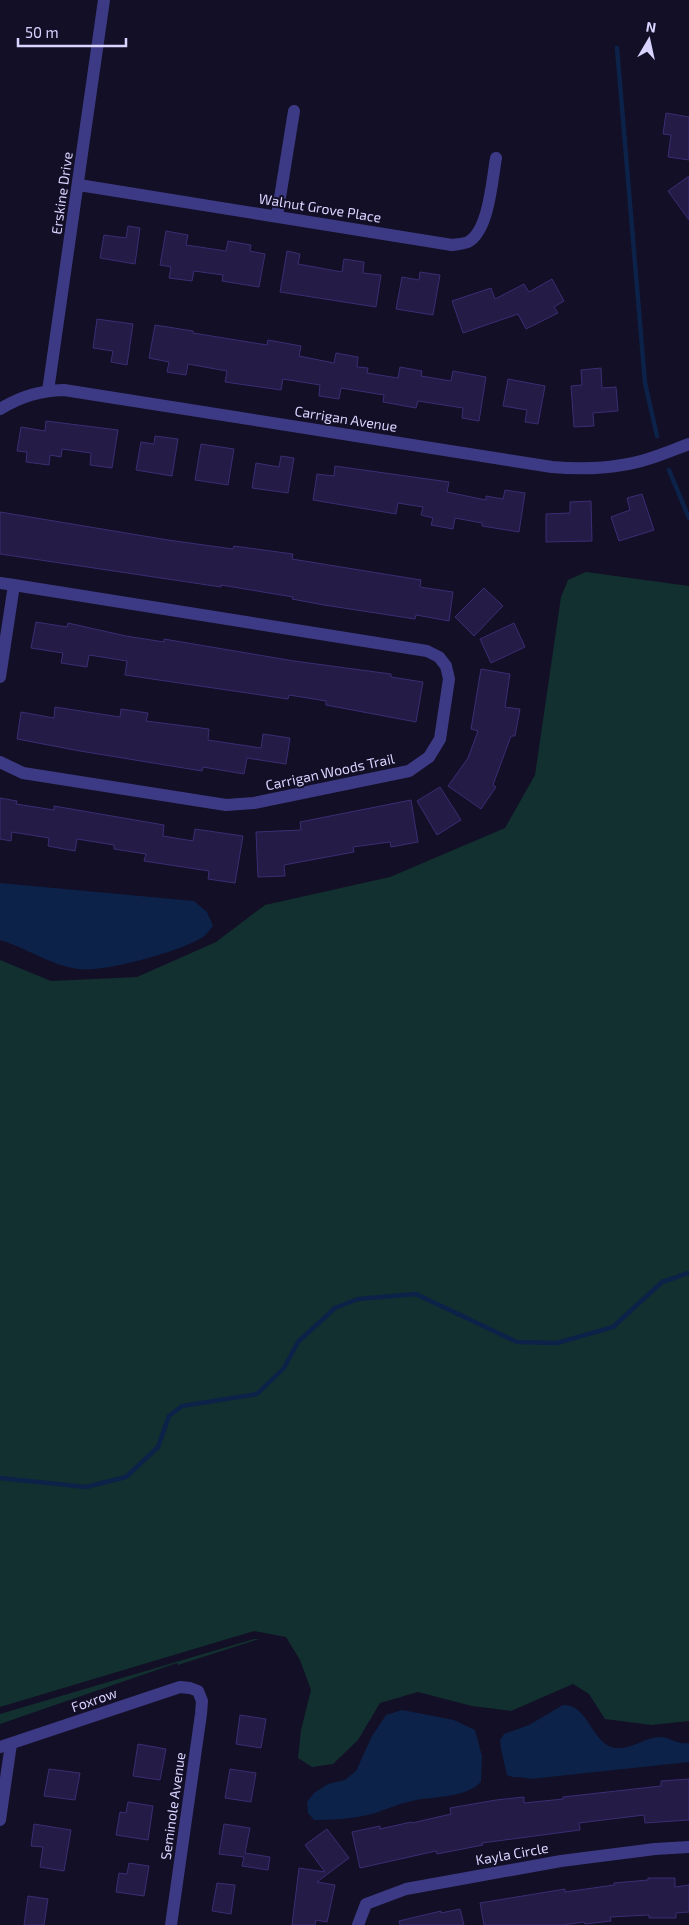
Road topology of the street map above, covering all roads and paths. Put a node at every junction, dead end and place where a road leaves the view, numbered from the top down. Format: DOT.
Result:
graph roads {
  1 [pos="104,0"];
  2 [pos="294,110"];
  3 [pos="496,158"];
  4 [pos="78,184"];
  5 [pos="277,216"];
  6 [pos="48,391"];
  7 [pos="0,409"];
  8 [pos="689,444"];
  9 [pos="0,583"];
  10 [pos="14,585"];
  11 [pos="0,678"];
  12 [pos="0,762"];
  13 [pos="198,1691"];
  14 [pos="6,1746"];
  15 [pos="0,1820"];
  16 [pos="689,1847"];
  17 [pos="171,1925"];
  18 [pos="358,1925"];
  1 -- 4 [label="street, Erskine Drive"];
  2 -- 5 [label="street"];
  3 -- 5 [label="street, Walnut Grove Place"];
  4 -- 5 [label="street, Walnut Grove Place"];
  4 -- 6 [label="street, Erskine Drive"];
  6 -- 7 [label="street, Carrigan Avenue"];
  6 -- 8 [label="street, Carrigan Avenue"];
  9 -- 10 [label="street, Carrigan Woods Trail"];
  10 -- 11 [label="street"];
  10 -- 12 [label="street, Carrigan Woods Trail"];
  13 -- 14 [label="street, Foxrow"];
  13 -- 17 [label="street, Seminole Avenue"];
  14 -- 15 [label="street"];
  16 -- 18 [label="street, Kayla Circle"];
}
